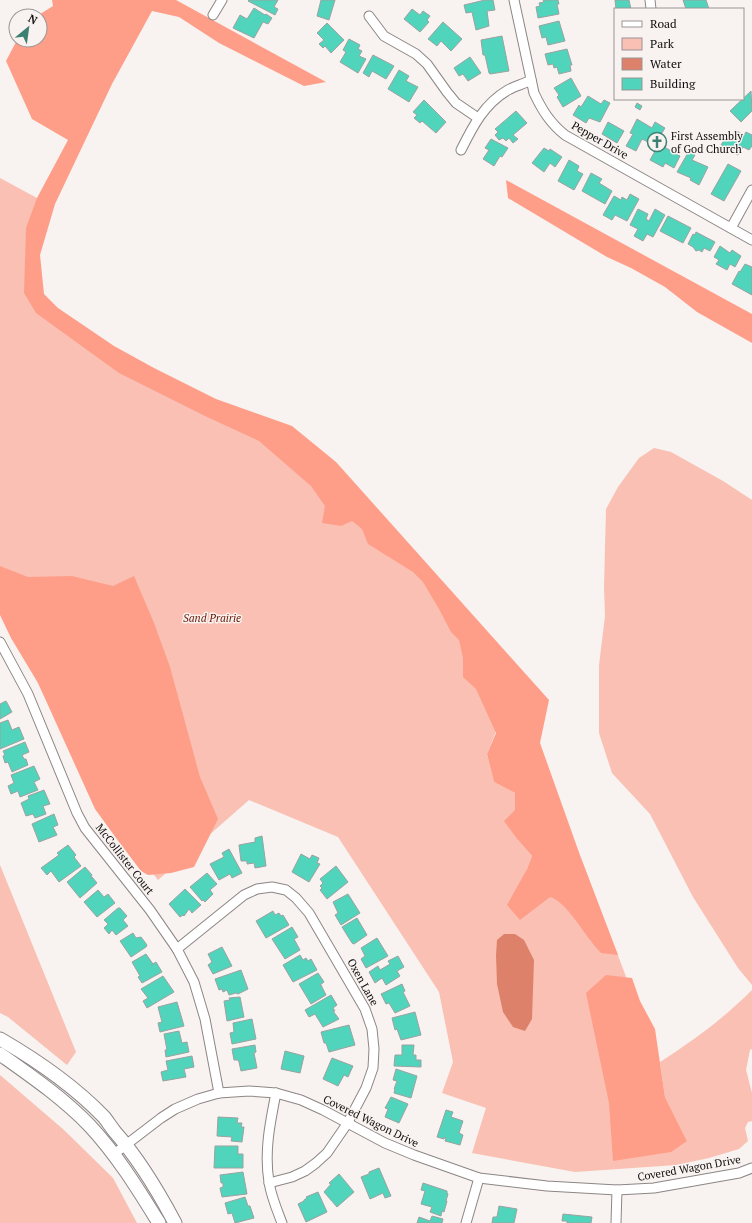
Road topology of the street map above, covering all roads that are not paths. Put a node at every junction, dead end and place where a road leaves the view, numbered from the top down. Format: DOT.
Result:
graph roads {
  1 [pos="222,0"];
  2 [pos="514,0"];
  3 [pos="213,16"];
  4 [pos="369,16"];
  5 [pos="531,80"];
  6 [pos="478,118"];
  7 [pos="460,150"];
  8 [pos="752,190"];
  9 [pos="731,228"];
  10 [pos="752,240"];
  11 [pos="0,642"];
  12 [pos="177,949"];
  13 [pos="0,1039"];
  14 [pos="0,1054"];
  15 [pos="219,1093"];
  16 [pos="276,1093"];
  17 [pos="347,1124"];
  18 [pos="127,1145"];
  19 [pos="114,1154"];
  20 [pos="752,1168"];
  21 [pos="479,1178"];
  22 [pos="269,1183"];
  23 [pos="617,1190"];
  24 [pos="159,1223"];
  25 [pos="175,1223"];
  26 [pos="282,1223"];
  27 [pos="466,1223"];
  28 [pos="616,1223"];
  1 -- 3 [label="street"];
  2 -- 5 [label="street, Pepper Drive"];
  4 -- 6 [label="street"];
  5 -- 6 [label="street"];
  5 -- 9 [label="street, Pepper Drive"];
  6 -- 7 [label="street"];
  8 -- 9 [label="street"];
  9 -- 10 [label="street, Pepper Drive"];
  11 -- 12 [label="street, McCollister Court"];
  12 -- 15 [label="street, McCollister Court"];
  12 -- 17 [label="street, Oxen Lane"];
  13 -- 18 [label="street"];
  14 -- 19 [label="street"];
  15 -- 16 [label="street, Covered Wagon Drive"];
  15 -- 18 [label="street, Covered Wagon Drive"];
  16 -- 17 [label="street, Covered Wagon Drive"];
  16 -- 22 [label="street"];
  17 -- 21 [label="street, Covered Wagon Drive"];
  17 -- 22 [label="street, Oxen Lane"];
  18 -- 19 [label="street, Covered Wagon Drive"];
  18 -- 25 [label="street"];
  19 -- 24 [label="street"];
  20 -- 23 [label="street, Covered Wagon Drive"];
  21 -- 23 [label="street, Covered Wagon Drive"];
  21 -- 27 [label="street"];
  22 -- 26 [label="street"];
  23 -- 28 [label="street"];
}
